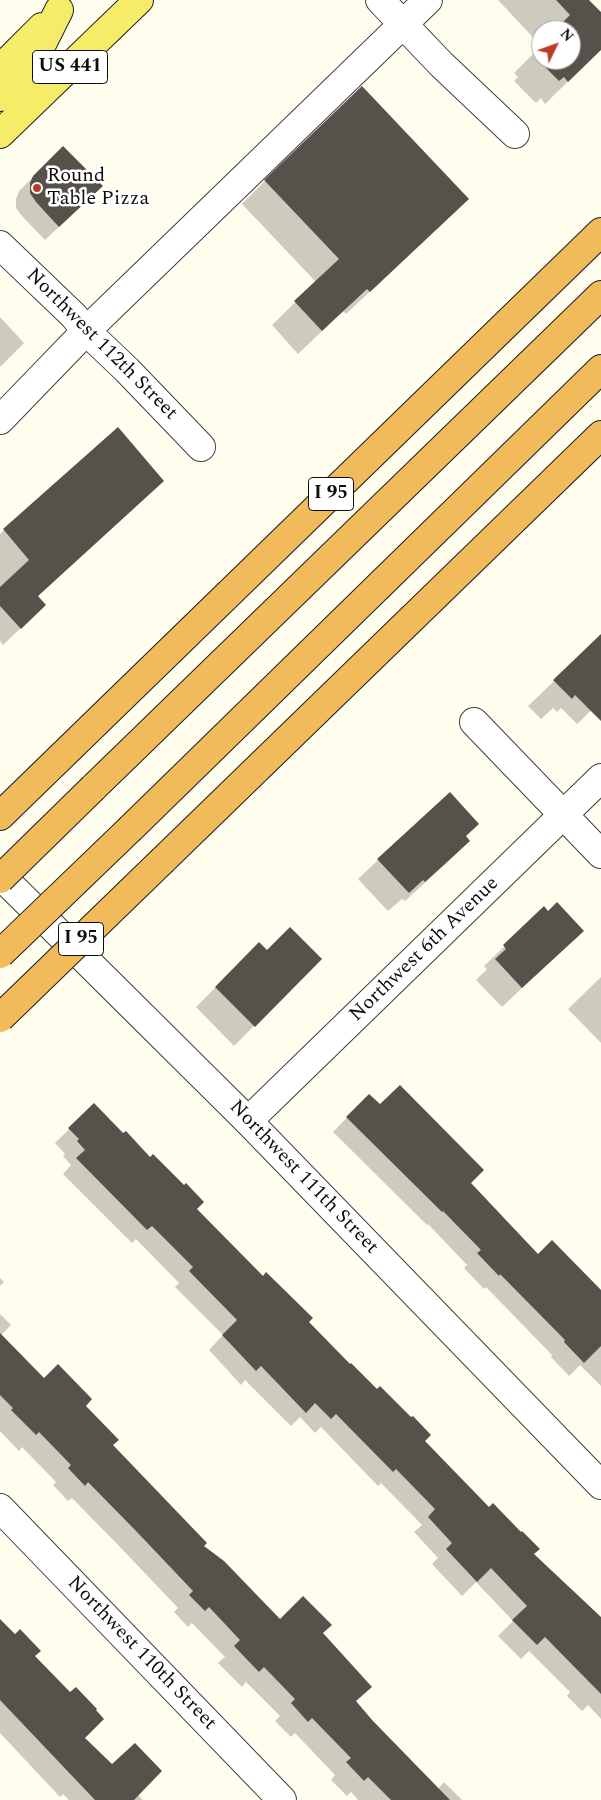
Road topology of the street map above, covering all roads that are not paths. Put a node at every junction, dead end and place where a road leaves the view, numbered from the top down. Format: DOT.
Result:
graph roads {
  1 [pos="139,0"];
  2 [pos="380,0"];
  3 [pos="428,0"];
  4 [pos="64,5"];
  5 [pos="403,24"];
  6 [pos="0,69"];
  7 [pos="0,97"];
  8 [pos="0,134"];
  9 [pos="515,134"];
  10 [pos="601,232"];
  11 [pos="0,245"];
  12 [pos="601,295"];
  13 [pos="86,331"];
  14 [pos="601,369"];
  15 [pos="0,420"];
  16 [pos="601,435"];
  17 [pos="201,447"];
  18 [pos="474,722"];
  19 [pos="601,778"];
  20 [pos="563,815"];
  21 [pos="0,816"];
  22 [pos="601,854"];
  23 [pos="0,875"];
  24 [pos="0,879"];
  25 [pos="0,954"];
  26 [pos="0,1018"];
  27 [pos="248,1121"];
  28 [pos="601,1484"];
  29 [pos="0,1508"];
  30 [pos="282,1800"];
  1 -- 8 [label="main road, US 441"];
  2 -- 5 [label="street"];
  3 -- 5 [label="street"];
  4 -- 6 [label="main road, US 441"];
  4 -- 7 [label="main road"];
  5 -- 9 [label="street"];
  5 -- 13 [label="street"];
  10 -- 21 [label="highway, I 95"];
  11 -- 13 [label="street, Northwest 112th Street"];
  12 -- 24 [label="highway, bridge"];
  13 -- 15 [label="street"];
  13 -- 17 [label="street, Northwest 112th Street"];
  14 -- 25 [label="highway, bridge"];
  16 -- 26 [label="highway, I 95, bridge"];
  18 -- 20 [label="street"];
  19 -- 20 [label="street, Northwest 6th Avenue"];
  20 -- 22 [label="street"];
  20 -- 27 [label="street, Northwest 6th Avenue"];
  23 -- 27 [label="street, Northwest 111th Street"];
  27 -- 28 [label="street, Northwest 111th Street"];
  29 -- 30 [label="street, Northwest 110th Street"];
}
